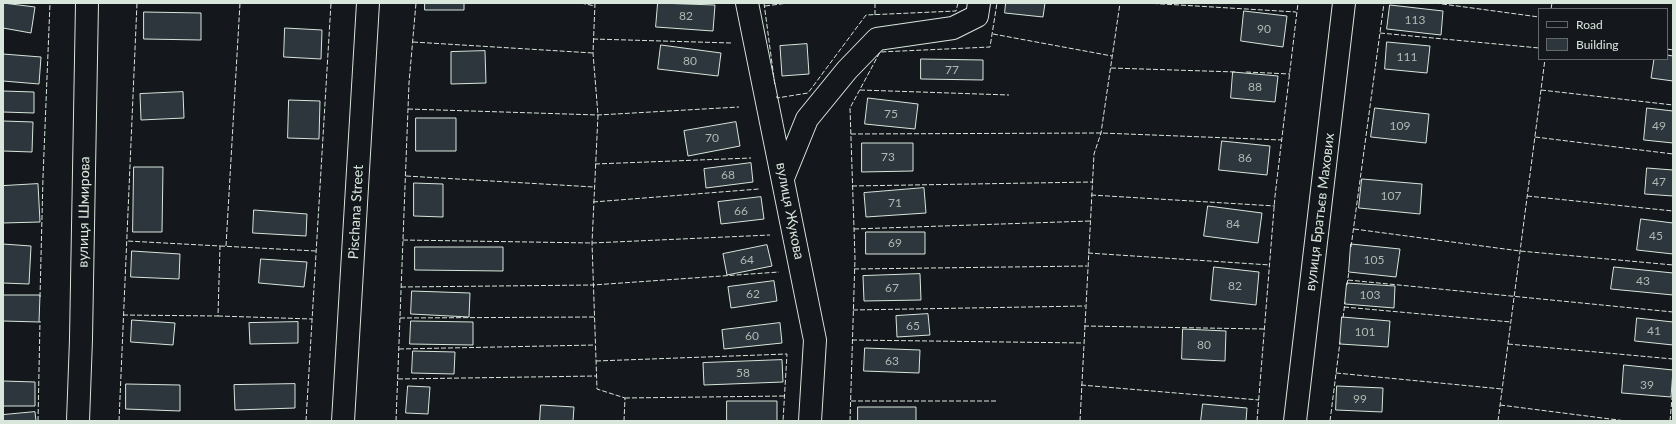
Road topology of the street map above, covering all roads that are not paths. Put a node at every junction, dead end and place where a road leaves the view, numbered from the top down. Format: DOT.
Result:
graph roads {
  1 [pos="87,3"];
  2 [pos="368,3"];
  3 [pos="747,3"];
  4 [pos="979,3"];
  5 [pos="1344,3"];
  6 [pos="783,178"];
  7 [pos="78,421"];
  8 [pos="343,421"];
  9 [pos="810,421"];
  10 [pos="1295,421"];
  1 -- 7 [label="street, вулиця Шмирова"];
  2 -- 8 [label="street, Pischana Street"];
  3 -- 6 [label="street, вулиця Жукова"];
  4 -- 6 [label="street"];
  5 -- 10 [label="street, вулиця Братьєв Махових"];
  6 -- 9 [label="street, вулиця Жукова"];
}
